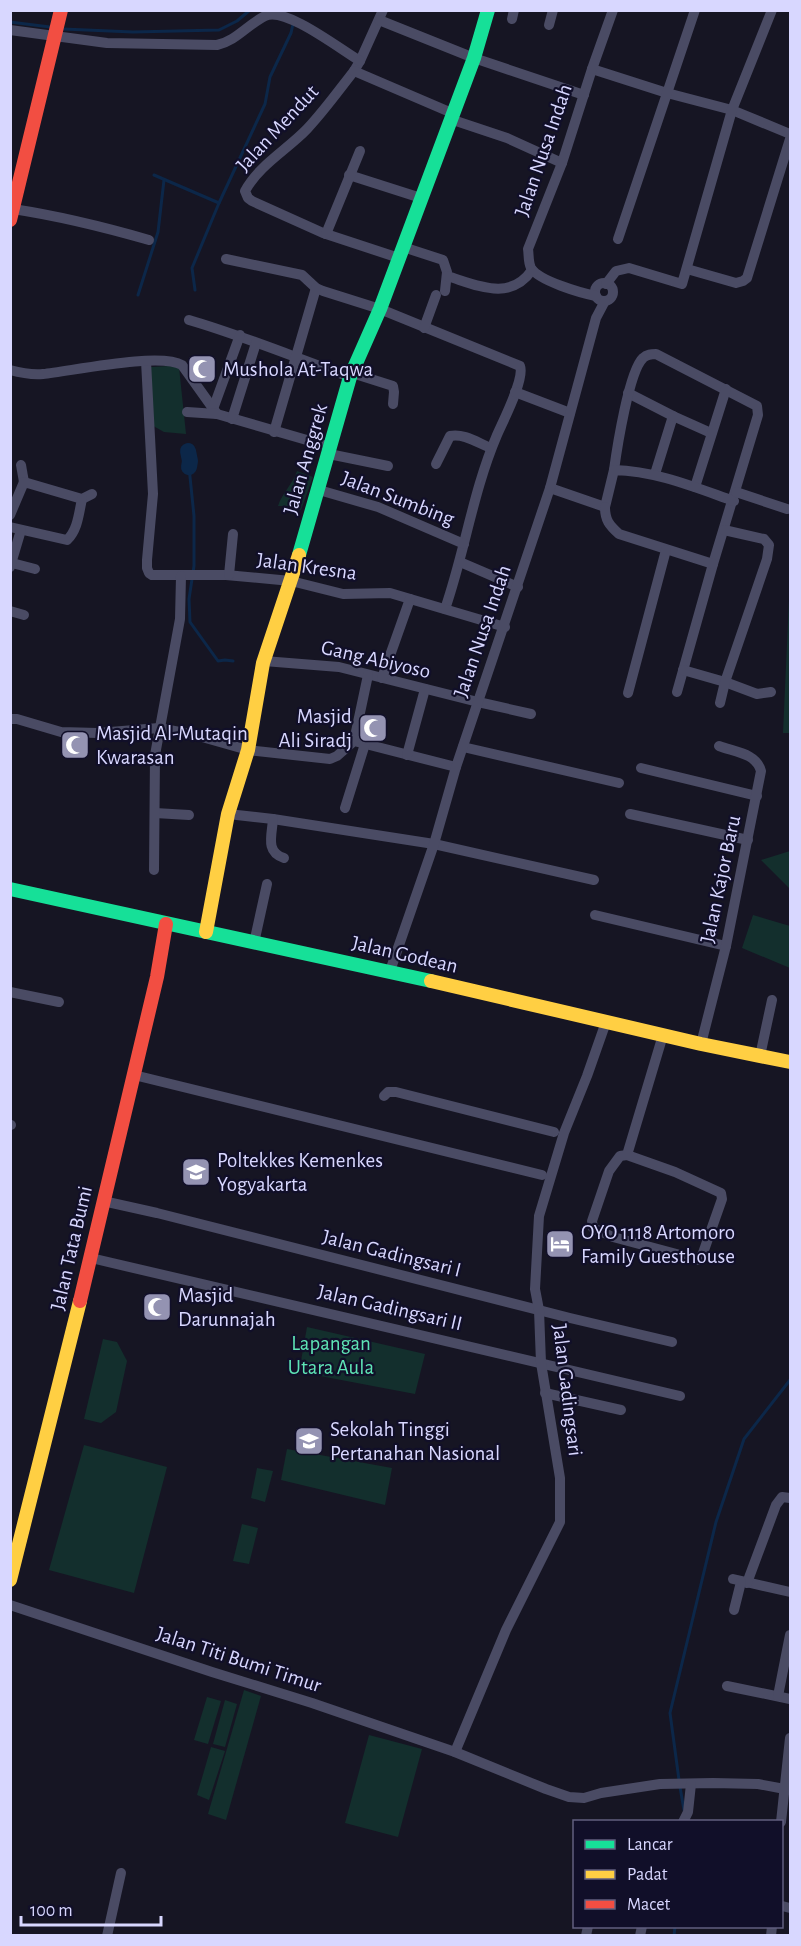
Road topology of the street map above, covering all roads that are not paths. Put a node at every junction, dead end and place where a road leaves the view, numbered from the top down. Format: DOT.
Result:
graph roads {
  1 [pos="61,10"];
  2 [pos="488,10"];
  3 [pos="553,10"];
  4 [pos="613,10"];
  5 [pos="695,10"];
  6 [pos="772,10"];
  7 [pos="381,15"];
  8 [pos="549,25"];
  9 [pos="10,30"];
  10 [pos="56,31"];
  11 [pos="474,58"];
  12 [pos="357,66"];
  13 [pos="592,69"];
  14 [pos="667,93"];
  15 [pos="584,95"];
  16 [pos="732,110"];
  17 [pos="451,116"];
  18 [pos="790,134"];
  19 [pos="790,139"];
  20 [pos="360,151"];
  21 [pos="562,163"];
  22 [pos="349,175"];
  23 [pos="421,198"];
  24 [pos="12,214"];
  25 [pos="326,234"];
  26 [pos="618,239"];
  27 [pos="149,240"];
  28 [pos="401,253"];
  29 [pos="226,259"];
  30 [pos="687,269"];
  31 [pos="532,270"];
  32 [pos="447,276"];
  33 [pos="316,288"];
  34 [pos="600,298"];
  35 [pos="380,309"];
  36 [pos="189,320"];
  37 [pos="424,328"];
  38 [pos="240,335"];
  39 [pos="256,343"];
  40 [pos="295,357"];
  41 [pos="146,361"];
  42 [pos="10,370"];
  43 [pos="351,375"];
  44 [pos="726,389"];
  45 [pos="515,392"];
  46 [pos="628,393"];
  47 [pos="393,404"];
  48 [pos="187,412"];
  49 [pos="215,412"];
  50 [pos="570,413"];
  51 [pos="673,416"];
  52 [pos="232,419"];
  53 [pos="274,432"];
  54 [pos="711,433"];
  55 [pos="491,448"];
  56 [pos="330,451"];
  57 [pos="436,464"];
  58 [pos="21,465"];
  59 [pos="388,466"];
  60 [pos="614,470"];
  61 [pos="655,474"];
  62 [pos="24,482"];
  63 [pos="695,487"];
  64 [pos="550,488"];
  65 [pos="319,490"];
  66 [pos="735,496"];
  67 [pos="606,507"];
  68 [pos="788,509"];
  69 [pos="10,515"];
  70 [pos="16,529"];
  71 [pos="724,530"];
  72 [pos="233,534"];
  73 [pos="464,544"];
  74 [pos="666,550"];
  75 [pos="460,561"];
  76 [pos="713,564"];
  77 [pos="11,565"];
  78 [pos="35,569"];
  79 [pos="190,575"];
  80 [pos="229,575"];
  81 [pos="291,582"];
  82 [pos="518,587"];
  83 [pos="410,598"];
  84 [pos="446,609"];
  85 [pos="10,611"];
  86 [pos="24,615"];
  87 [pos="505,627"];
  88 [pos="263,664"];
  89 [pos="683,670"];
  90 [pos="368,675"];
  91 [pos="382,678"];
  92 [pos="725,682"];
  93 [pos="425,689"];
  94 [pos="677,692"];
  95 [pos="771,692"];
  96 [pos="628,693"];
  97 [pos="478,702"];
  98 [pos="720,703"];
  99 [pos="531,714"];
  100 [pos="10,719"];
  101 [pos="159,728"];
  102 [pos="359,743"];
  103 [pos="719,746"];
  104 [pos="463,747"];
  105 [pos="248,750"];
  106 [pos="407,755"];
  107 [pos="456,767"];
  108 [pos="641,768"];
  109 [pos="619,783"];
  110 [pos="757,796"];
  111 [pos="345,808"];
  112 [pos="154,813"];
  113 [pos="189,814"];
  114 [pos="228,814"];
  115 [pos="630,814"];
  116 [pos="273,819"];
  117 [pos="748,840"];
  118 [pos="435,844"];
  119 [pos="285,858"];
  120 [pos="154,870"];
  121 [pos="594,880"];
  122 [pos="267,884"];
  123 [pos="10,889"];
  124 [pos="595,915"];
  125 [pos="166,924"];
  126 [pos="206,932"];
  127 [pos="254,943"];
  128 [pos="726,946"];
  129 [pos="390,971"];
  130 [pos="10,992"];
  131 [pos="772,1000"];
  132 [pos="59,1002"];
  133 [pos="606,1022"];
  134 [pos="663,1035"];
  135 [pos="701,1044"];
  136 [pos="760,1056"];
  137 [pos="790,1062"];
  138 [pos="134,1075"];
  139 [pos="384,1096"];
  140 [pos="554,1132"];
  141 [pos="627,1155"];
  142 [pos="542,1175"];
  143 [pos="103,1201"];
  144 [pos="91,1258"];
  145 [pos="538,1310"];
  146 [pos="672,1342"];
  147 [pos="541,1363"];
  148 [pos="545,1393"];
  149 [pos="680,1396"];
  150 [pos="621,1410"];
  151 [pos="790,1498"];
  152 [pos="13,1557"];
  153 [pos="10,1580"];
  154 [pos="740,1581"];
  155 [pos="790,1592"];
  156 [pos="10,1605"];
  157 [pos="734,1610"];
  158 [pos="790,1635"];
  159 [pos="727,1686"];
  160 [pos="778,1696"];
  161 [pos="790,1699"];
  162 [pos="790,1738"];
  163 [pos="455,1752"];
  164 [pos="688,1784"];
  165 [pos="788,1790"];
  166 [pos="684,1819"];
  167 [pos="781,1820"];
  168 [pos="121,1873"];
  169 [pos="107,1935"];
  1 -- 10 [label="street"];
  2 -- 11 [label="street, Jalan Anggrek"];
  3 -- 8 [label="street"];
  4 -- 13 [label="street, Jalan Nusa Indah"];
  5 -- 14 [label="street"];
  6 -- 16 [label="street"];
  7 -- 11 [label="street"];
  7 -- 12 [label="street"];
  9 -- 10 [label="street"];
  10 -- 12 [label="street"];
  10 -- 24 [label="street"];
  11 -- 15 [label="street"];
  11 -- 17 [label="street, Jalan Anggrek"];
  12 -- 17 [label="street"];
  12 -- 25 [label="street, Jalan Mendut"];
  13 -- 14 [label="street"];
  13 -- 15 [label="street, Jalan Nusa Indah"];
  14 -- 16 [label="street"];
  14 -- 26 [label="street"];
  15 -- 21 [label="street, Jalan Nusa Indah"];
  16 -- 18 [label="street"];
  16 -- 30 [label="street"];
  17 -- 21 [label="street"];
  17 -- 23 [label="street, Jalan Anggrek"];
  19 -- 30 [label="street"];
  20 -- 22 [label="street"];
  21 -- 31 [label="street, Jalan Nusa Indah"];
  22 -- 23 [label="street"];
  22 -- 25 [label="street"];
  23 -- 28 [label="street, Jalan Anggrek"];
  24 -- 27 [label="street"];
  25 -- 28 [label="street, Jalan Mendut"];
  28 -- 32 [label="street, Jalan Mendut"];
  28 -- 35 [label="street, Jalan Anggrek"];
  29 -- 33 [label="street"];
  30 -- 34 [label="street, Jalan Nusa Indah"];
  31 -- 32 [label="street"];
  31 -- 34 [label="street"];
  32 -- 37 [label="street"];
  33 -- 35 [label="street"];
  33 -- 40 [label="street"];
  34 -- 50 [label="street, Jalan Nusa Indah"];
  35 -- 37 [label="street"];
  35 -- 43 [label="street, Jalan Anggrek"];
  36 -- 38 [label="street"];
  37 -- 45 [label="street"];
  38 -- 39 [label="street"];
  38 -- 49 [label="street"];
  39 -- 40 [label="street"];
  39 -- 52 [label="street"];
  40 -- 43 [label="street"];
  40 -- 53 [label="street"];
  41 -- 42 [label="street"];
  41 -- 49 [label="street"];
  41 -- 79 [label="street, Jalan Kresna"];
  43 -- 47 [label="street"];
  43 -- 56 [label="street, Jalan Anggrek"];
  44 -- 46 [label="street"];
  44 -- 54 [label="street"];
  44 -- 66 [label="street"];
  45 -- 50 [label="street"];
  45 -- 55 [label="street"];
  46 -- 51 [label="street"];
  46 -- 60 [label="street"];
  48 -- 49 [label="street"];
  49 -- 52 [label="street"];
  50 -- 64 [label="street, Jalan Nusa Indah"];
  51 -- 54 [label="street"];
  51 -- 61 [label="street"];
  52 -- 53 [label="street"];
  53 -- 56 [label="street"];
  54 -- 63 [label="street"];
  55 -- 57 [label="street"];
  55 -- 73 [label="street"];
  56 -- 59 [label="street"];
  56 -- 65 [label="street, Jalan Anggrek"];
  58 -- 62 [label="street"];
  60 -- 61 [label="street"];
  60 -- 67 [label="street"];
  61 -- 63 [label="street"];
  62 -- 69 [label="street"];
  62 -- 70 [label="street"];
  63 -- 66 [label="street"];
  64 -- 67 [label="street"];
  64 -- 82 [label="street, Jalan Nusa Indah"];
  65 -- 73 [label="street, Jalan Sumbing"];
  65 -- 81 [label="street, Jalan Anggrek"];
  66 -- 68 [label="street"];
  66 -- 71 [label="street"];
  67 -- 74 [label="street"];
  70 -- 77 [label="street"];
  71 -- 76 [label="street"];
  71 -- 92 [label="street"];
  72 -- 80 [label="street"];
  73 -- 75 [label="street"];
  74 -- 76 [label="street"];
  74 -- 96 [label="street"];
  75 -- 82 [label="street"];
  75 -- 84 [label="street"];
  76 -- 89 [label="street"];
  77 -- 78 [label="street"];
  79 -- 80 [label="street, Jalan Kresna"];
  79 -- 101 [label="street"];
  80 -- 81 [label="street, Jalan Kresna"];
  81 -- 83 [label="street, Jalan Kresna"];
  81 -- 88 [label="street, Jalan Anggrek"];
  82 -- 87 [label="street, Jalan Nusa Indah"];
  83 -- 84 [label="street, Jalan Kresna"];
  83 -- 91 [label="street"];
  84 -- 87 [label="street, Jalan Kresna"];
  85 -- 86 [label="street"];
  87 -- 97 [label="street, Jalan Nusa Indah"];
  88 -- 90 [label="street, Gang Abiyoso"];
  88 -- 105 [label="street, Jalan Anggrek"];
  89 -- 92 [label="street"];
  89 -- 94 [label="street"];
  90 -- 91 [label="street, Gang Abiyoso"];
  90 -- 102 [label="street"];
  91 -- 93 [label="street, Gang Abiyoso"];
  92 -- 95 [label="street"];
  92 -- 98 [label="street"];
  93 -- 97 [label="street, Gang Abiyoso"];
  93 -- 106 [label="street"];
  97 -- 99 [label="street, Gang Abiyoso"];
  97 -- 104 [label="street, Jalan Nusa Indah"];
  100 -- 101 [label="street"];
  101 -- 105 [label="street"];
  101 -- 112 [label="street"];
  102 -- 105 [label="street"];
  102 -- 106 [label="street"];
  102 -- 111 [label="street"];
  103 -- 110 [label="street, Jalan Kajor Baru"];
  104 -- 107 [label="street, Jalan Nusa Indah"];
  104 -- 109 [label="street"];
  105 -- 114 [label="street, Jalan Anggrek"];
  106 -- 107 [label="street"];
  107 -- 118 [label="street, Jalan Nusa Indah"];
  108 -- 110 [label="street"];
  110 -- 117 [label="street, Jalan Kajor Baru"];
  112 -- 113 [label="street"];
  112 -- 120 [label="street"];
  114 -- 116 [label="street"];
  114 -- 126 [label="street, Jalan Anggrek"];
  115 -- 117 [label="street"];
  116 -- 118 [label="street"];
  116 -- 119 [label="street"];
  117 -- 128 [label="street, Jalan Kajor Baru"];
  118 -- 121 [label="street"];
  118 -- 129 [label="street, Jalan Nusa Indah"];
  122 -- 127 [label="street"];
  123 -- 125 [label="street, Jalan Godean"];
  124 -- 128 [label="street"];
  125 -- 126 [label="street, Jalan Godean"];
  125 -- 138 [label="street, Jalan Tata Bumi"];
  126 -- 127 [label="street, Jalan Godean"];
  127 -- 129 [label="street, Jalan Godean"];
  128 -- 135 [label="street, Jalan Kajor Baru"];
  129 -- 133 [label="street, Jalan Godean"];
  130 -- 132 [label="street"];
  131 -- 136 [label="street"];
  133 -- 134 [label="street, Jalan Godean"];
  133 -- 145 [label="street, Jalan Gadingsari"];
  134 -- 135 [label="street, Jalan Godean"];
  134 -- 141 [label="street"];
  135 -- 136 [label="street, Jalan Godean"];
  136 -- 137 [label="street, Jalan Godean"];
  138 -- 142 [label="street"];
  138 -- 143 [label="street, Jalan Tata Bumi"];
  139 -- 140 [label="street"];
  141 -- 141 [label="street"];
  143 -- 144 [label="street, Jalan Tata Bumi"];
  143 -- 145 [label="street, Jalan Gadingsari I"];
  144 -- 147 [label="street, Jalan Gadingsari II"];
  144 -- 152 [label="street, Jalan Tata Bumi"];
  145 -- 146 [label="street, Jalan Gadingsari I"];
  145 -- 147 [label="street, Jalan Gadingsari"];
  147 -- 148 [label="street, Jalan Gadingsari"];
  147 -- 149 [label="street, Jalan Gadingsari II"];
  148 -- 150 [label="street"];
  148 -- 163 [label="street, Jalan Gadingsari"];
  151 -- 154 [label="street"];
  152 -- 153 [label="street, Jalan Tata Bumi"];
  154 -- 155 [label="street"];
  154 -- 157 [label="street"];
  156 -- 163 [label="street, Jalan Titi Bumi Timur"];
  158 -- 160 [label="street"];
  159 -- 160 [label="street"];
  160 -- 161 [label="street"];
  162 -- 165 [label="street"];
  163 -- 164 [label="street, Jalan Titi Bumi Timur"];
  164 -- 165 [label="street, Jalan Titi Bumi Timur"];
  164 -- 166 [label="street"];
  165 -- 167 [label="street"];
  168 -- 169 [label="street"];
}
